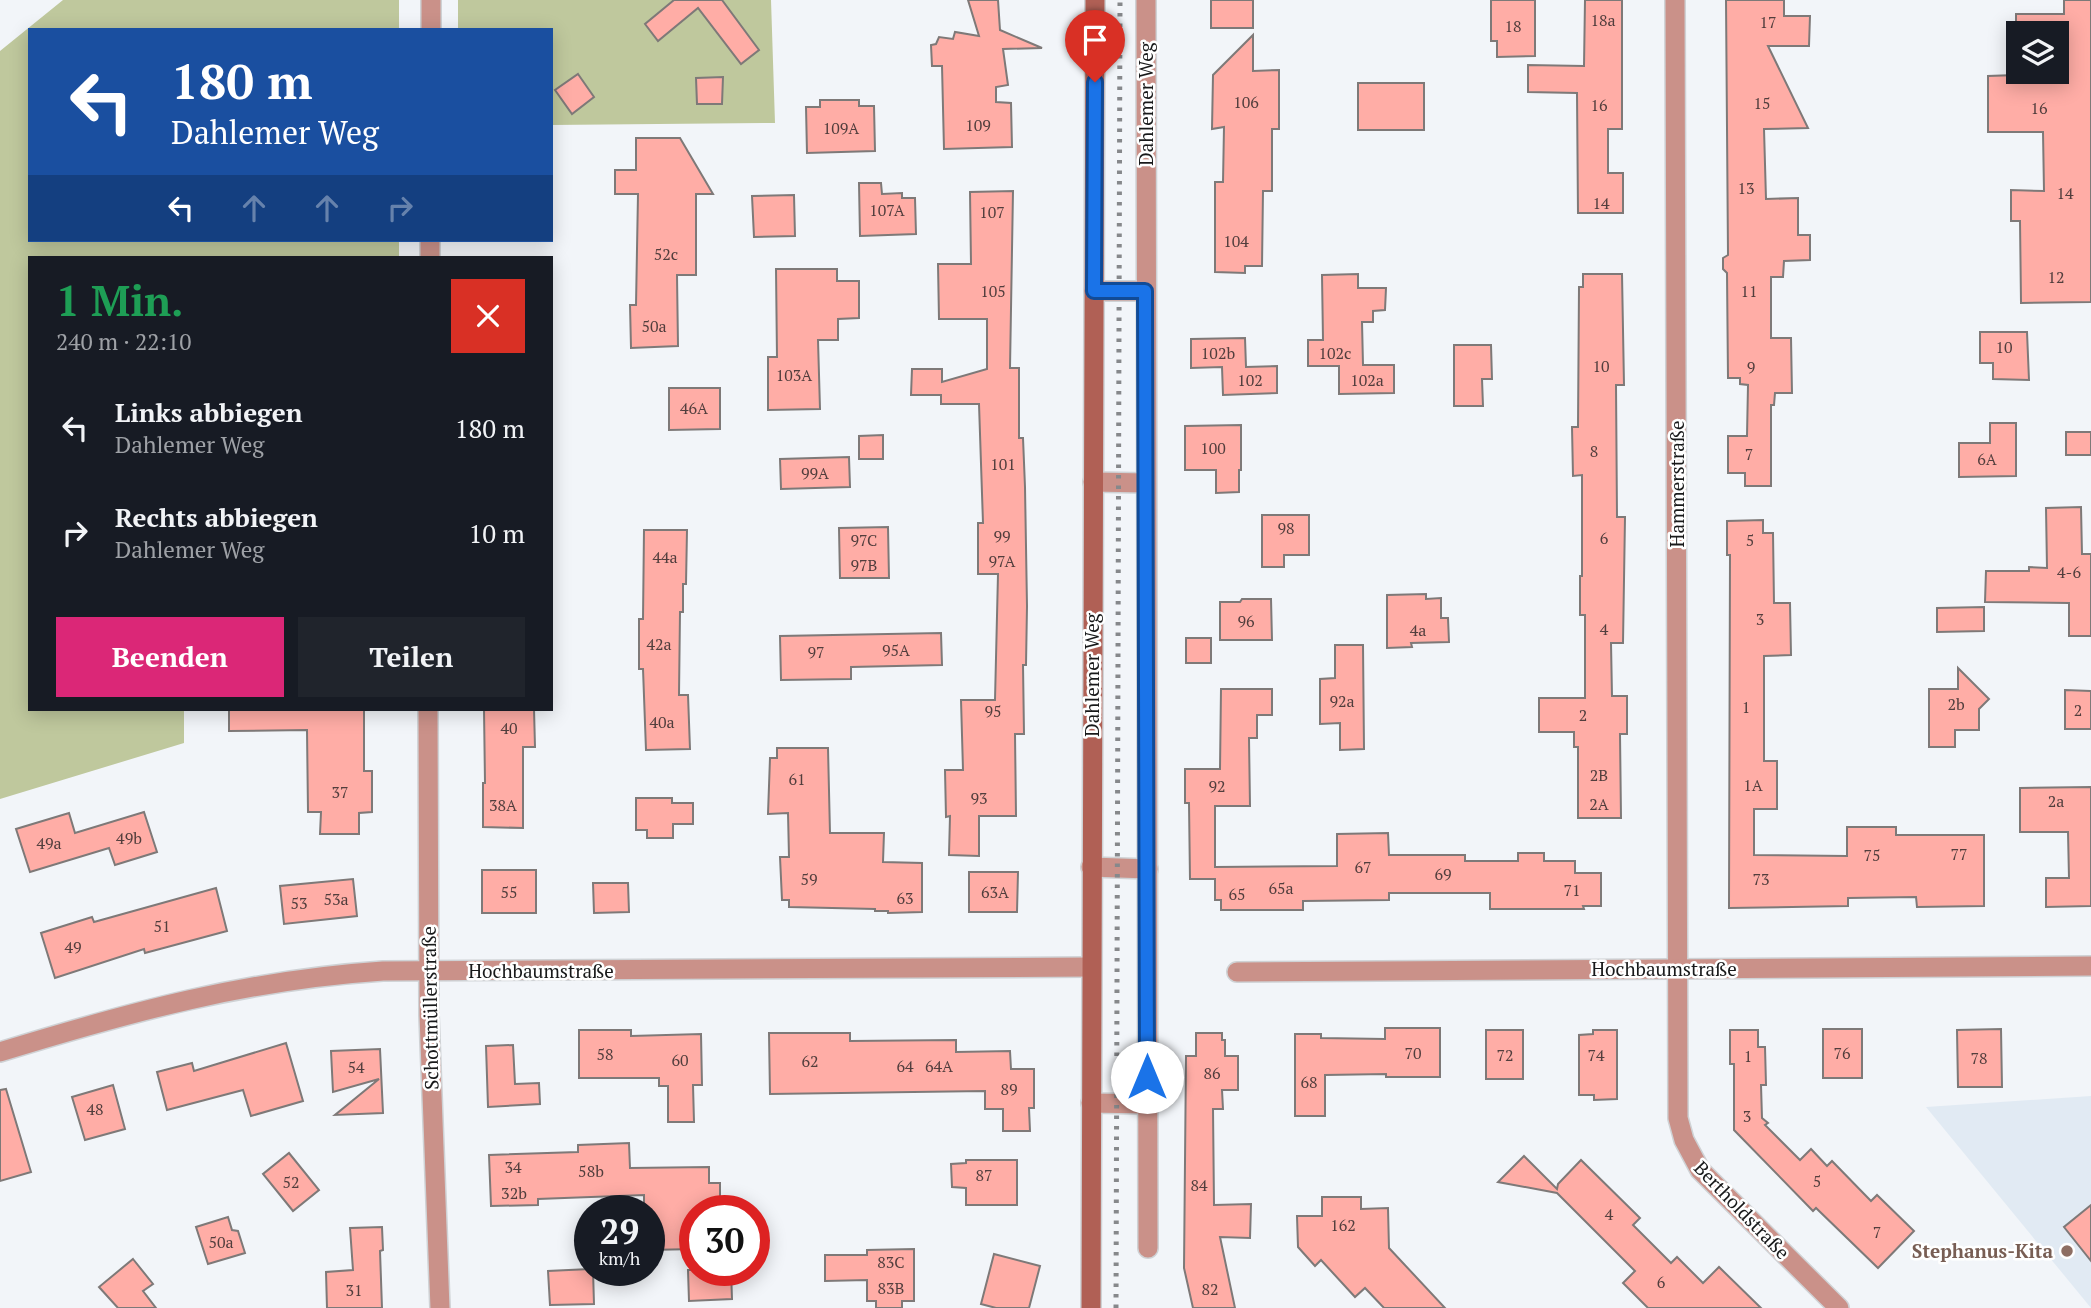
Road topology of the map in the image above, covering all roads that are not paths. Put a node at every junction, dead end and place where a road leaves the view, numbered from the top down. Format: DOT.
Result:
graph roads {
  1 [pos="431,0"];
  2 [pos="1095,0"];
  3 [pos="1146,0"];
  4 [pos="1675,0"];
  5 [pos="431,28"];
  6 [pos="1094,291"];
  7 [pos="1145,291"];
  8 [pos="1093,482"];
  9 [pos="1146,482"];
  10 [pos="428,711"];
  11 [pos="1091,867"];
  12 [pos="1148,869"];
  13 [pos="2091,966"];
  14 [pos="1091,967"];
  15 [pos="1678,968"];
  16 [pos="428,971"];
  17 [pos="1237,972"];
  18 [pos="0,1052"];
  19 [pos="1091,1103"];
  20 [pos="1146,1104"];
  21 [pos="1148,1248"];
  22 [pos="440,1308"];
  23 [pos="1091,1308"];
  24 [pos="1839,1308"];
  1 -- 5 [label="street"];
  2 -- 6 [label="main road, Dahlemer Weg"];
  3 -- 7 [label="street, Dahlemer Weg"];
  4 -- 15 [label="street, Hammerstraße"];
  6 -- 7 [label="street"];
  6 -- 8 [label="main road, Dahlemer Weg"];
  7 -- 9 [label="street, Dahlemer Weg"];
  8 -- 9 [label="street"];
  8 -- 11 [label="main road, Dahlemer Weg"];
  9 -- 12 [label="street, Dahlemer Weg"];
  10 -- 16 [label="street, Schottmüllerstraße"];
  11 -- 12 [label="street"];
  11 -- 14 [label="main road, Dahlemer Weg"];
  12 -- 20 [label="street, Dahlemer Weg"];
  13 -- 15 [label="street, Hochbaumstraße"];
  14 -- 16 [label="street, Hochbaumstraße"];
  14 -- 19 [label="main road, Dahlemer Weg"];
  15 -- 17 [label="street, Hochbaumstraße"];
  15 -- 24 [label="street, Bertholdstraße"];
  16 -- 18 [label="street, Hochbaumstraße"];
  16 -- 22 [label="street, Schottmüllerstraße"];
  19 -- 20 [label="street"];
  19 -- 23 [label="main road, Dahlemer Weg"];
  20 -- 21 [label="street, Dahlemer Weg"];
}
